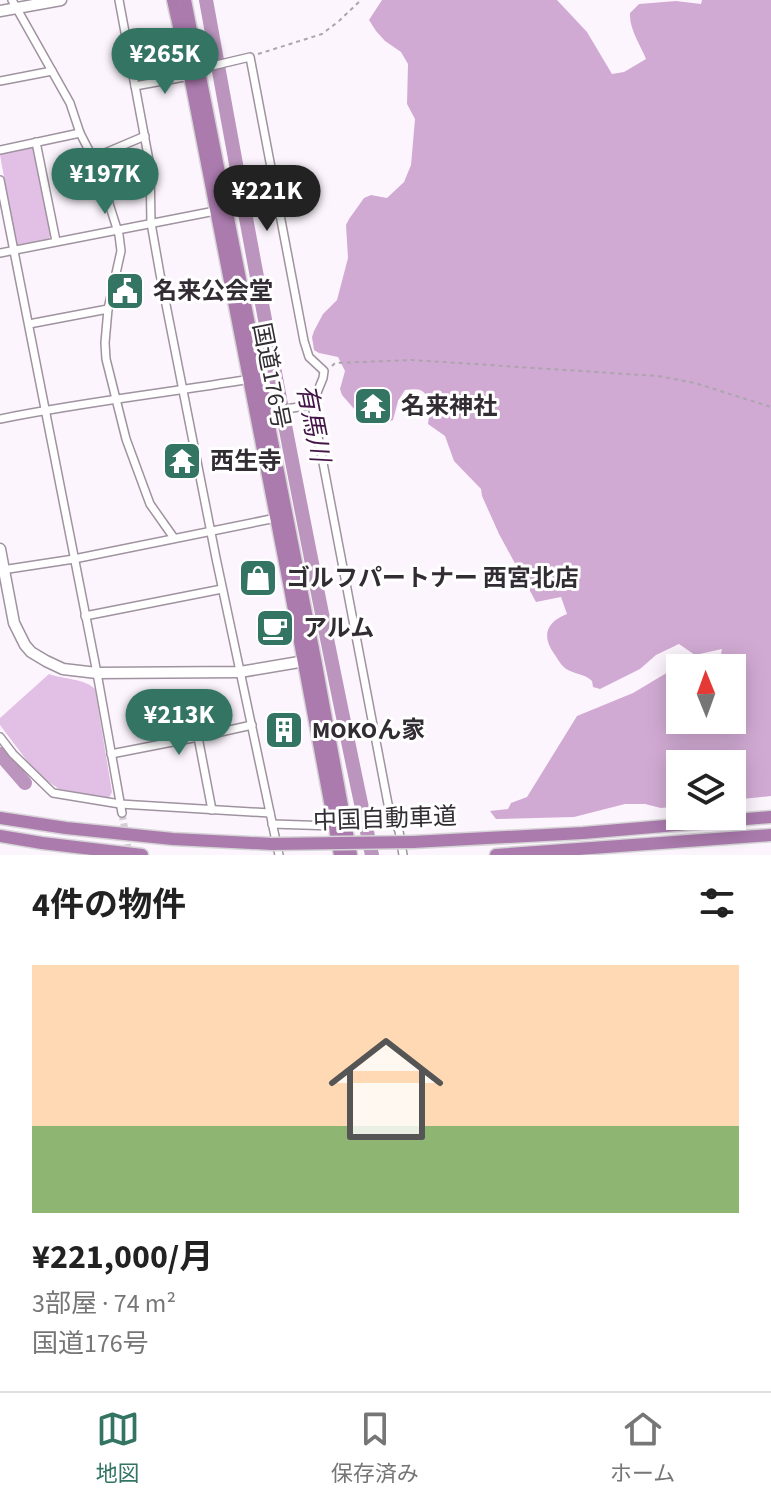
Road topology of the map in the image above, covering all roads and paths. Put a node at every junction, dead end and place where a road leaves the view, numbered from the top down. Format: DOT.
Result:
graph roads {
  1 [pos="61,0"];
  2 [pos="119,0"];
  3 [pos="173,0"];
  4 [pos="185,0"];
  5 [pos="361,0"];
  6 [pos="14,4"];
  7 [pos="0,11"];
  8 [pos="246,58"];
  9 [pos="52,71"];
  10 [pos="196,71"];
  11 [pos="0,81"];
  12 [pos="135,86"];
  13 [pos="80,133"];
  14 [pos="145,136"];
  15 [pos="36,142"];
  16 [pos="0,150"];
  17 [pos="93,158"];
  18 [pos="0,180"];
  19 [pos="215,211"];
  20 [pos="151,223"];
  21 [pos="116,229"];
  22 [pos="56,241"];
  23 [pos="13,250"];
  24 [pos="0,253"];
  25 [pos="108,309"];
  26 [pos="29,324"];
  27 [pos="324,371"];
  28 [pos="254,378"];
  29 [pos="184,390"];
  30 [pos="115,400"];
  31 [pos="312,405"];
  32 [pos="771,407"];
  33 [pos="46,410"];
  34 [pos="270,412"];
  35 [pos="0,419"];
  36 [pos="276,518"];
  37 [pos="211,531"];
  38 [pos="174,538"];
  39 [pos="0,549"];
  40 [pos="74,559"];
  41 [pos="2,570"];
  42 [pos="222,589"];
  43 [pos="85,616"];
  44 [pos="309,660"];
  45 [pos="240,672"];
  46 [pos="97,673"];
  47 [pos="252,725"];
  48 [pos="0,737"];
  49 [pos="198,737"];
  50 [pos="111,754"];
  51 [pos="120,804"];
  52 [pos="0,810"];
  53 [pos="212,810"];
  54 [pos="122,813"];
  55 [pos="270,813"];
  56 [pos="771,817"];
  57 [pos="0,818"];
  58 [pos="19,821"];
  59 [pos="272,824"];
  60 [pos="334,826"];
  61 [pos="771,835"];
  62 [pos="0,836"];
  63 [pos="275,849"];
  64 [pos="142,855"];
  65 [pos="340,855"];
  66 [pos="351,855"];
  67 [pos="403,855"];
  68 [pos="496,855"];
  1 -- 6 [label="street"];
  2 -- 12 [label="street"];
  3 -- 10 [label="highway, 国道176号"];
  4 -- 10 [label="highway, 国道176号"];
  5 -- 8 [label="path"];
  6 -- 7 [label="street"];
  6 -- 9 [label="street"];
  8 -- 10 [label="street"];
  8 -- 27 [label="street"];
  9 -- 11 [label="street"];
  9 -- 13 [label="street"];
  10 -- 12 [label="street"];
  10 -- 19 [label="highway, 国道176号"];
  10 -- 28 [label="highway, 国道176号"];
  12 -- 14 [label="street"];
  13 -- 15 [label="street"];
  13 -- 17 [label="street"];
  14 -- 17 [label="street"];
  14 -- 20 [label="street"];
  15 -- 16 [label="street"];
  15 -- 22 [label="street"];
  17 -- 21 [label="street"];
  18 -- 23 [label="street"];
  19 -- 20 [label="street"];
  19 -- 28 [label="highway, 国道176号"];
  20 -- 21 [label="street"];
  20 -- 29 [label="street"];
  21 -- 22 [label="street"];
  21 -- 25 [label="street"];
  22 -- 23 [label="street"];
  23 -- 24 [label="street"];
  23 -- 26 [label="street"];
  25 -- 26 [label="street"];
  25 -- 30 [label="street"];
  26 -- 33 [label="street"];
  27 -- 31 [label="street"];
  27 -- 32 [label="path"];
  28 -- 29 [label="street"];
  28 -- 34 [label="highway, 国道176号"];
  28 -- 36 [label="highway, 国道176号"];
  29 -- 30 [label="street"];
  29 -- 37 [label="street"];
  30 -- 33 [label="street"];
  30 -- 38 [label="street"];
  31 -- 34 [label="street"];
  31 -- 67 [label="street"];
  33 -- 35 [label="street"];
  33 -- 40 [label="street"];
  34 -- 44 [label="highway, 国道176号"];
  36 -- 37 [label="street"];
  36 -- 44 [label="highway, 国道176号"];
  37 -- 38 [label="street"];
  37 -- 42 [label="street"];
  38 -- 40 [label="street"];
  39 -- 41 [label="street"];
  40 -- 41 [label="street"];
  40 -- 43 [label="street"];
  41 -- 46 [label="street"];
  42 -- 43 [label="street"];
  42 -- 45 [label="street"];
  43 -- 46 [label="street"];
  44 -- 45 [label="street"];
  44 -- 60 [label="highway, 国道176号"];
  44 -- 66 [label="highway, 国道176号"];
  45 -- 46 [label="street"];
  45 -- 47 [label="street"];
  46 -- 50 [label="street"];
  47 -- 49 [label="street"];
  47 -- 55 [label="street"];
  48 -- 51 [label="street"];
  49 -- 50 [label="street"];
  49 -- 53 [label="street"];
  50 -- 51 [label="street"];
  51 -- 53 [label="street"];
  51 -- 54 [label="street"];
  52 -- 58 [label="highway"];
  53 -- 55 [label="street"];
  55 -- 59 [label="street"];
  56 -- 63 [label="highway, 中国自動車道, bridge"];
  57 -- 58 [label="highway, 中国自動車道"];
  58 -- 63 [label="highway, 中国自動車道"];
  59 -- 60 [label="street"];
  59 -- 63 [label="street"];
  60 -- 65 [label="highway, 国道176号"];
  61 -- 68 [label="highway"];
  62 -- 64 [label="highway"];
}
